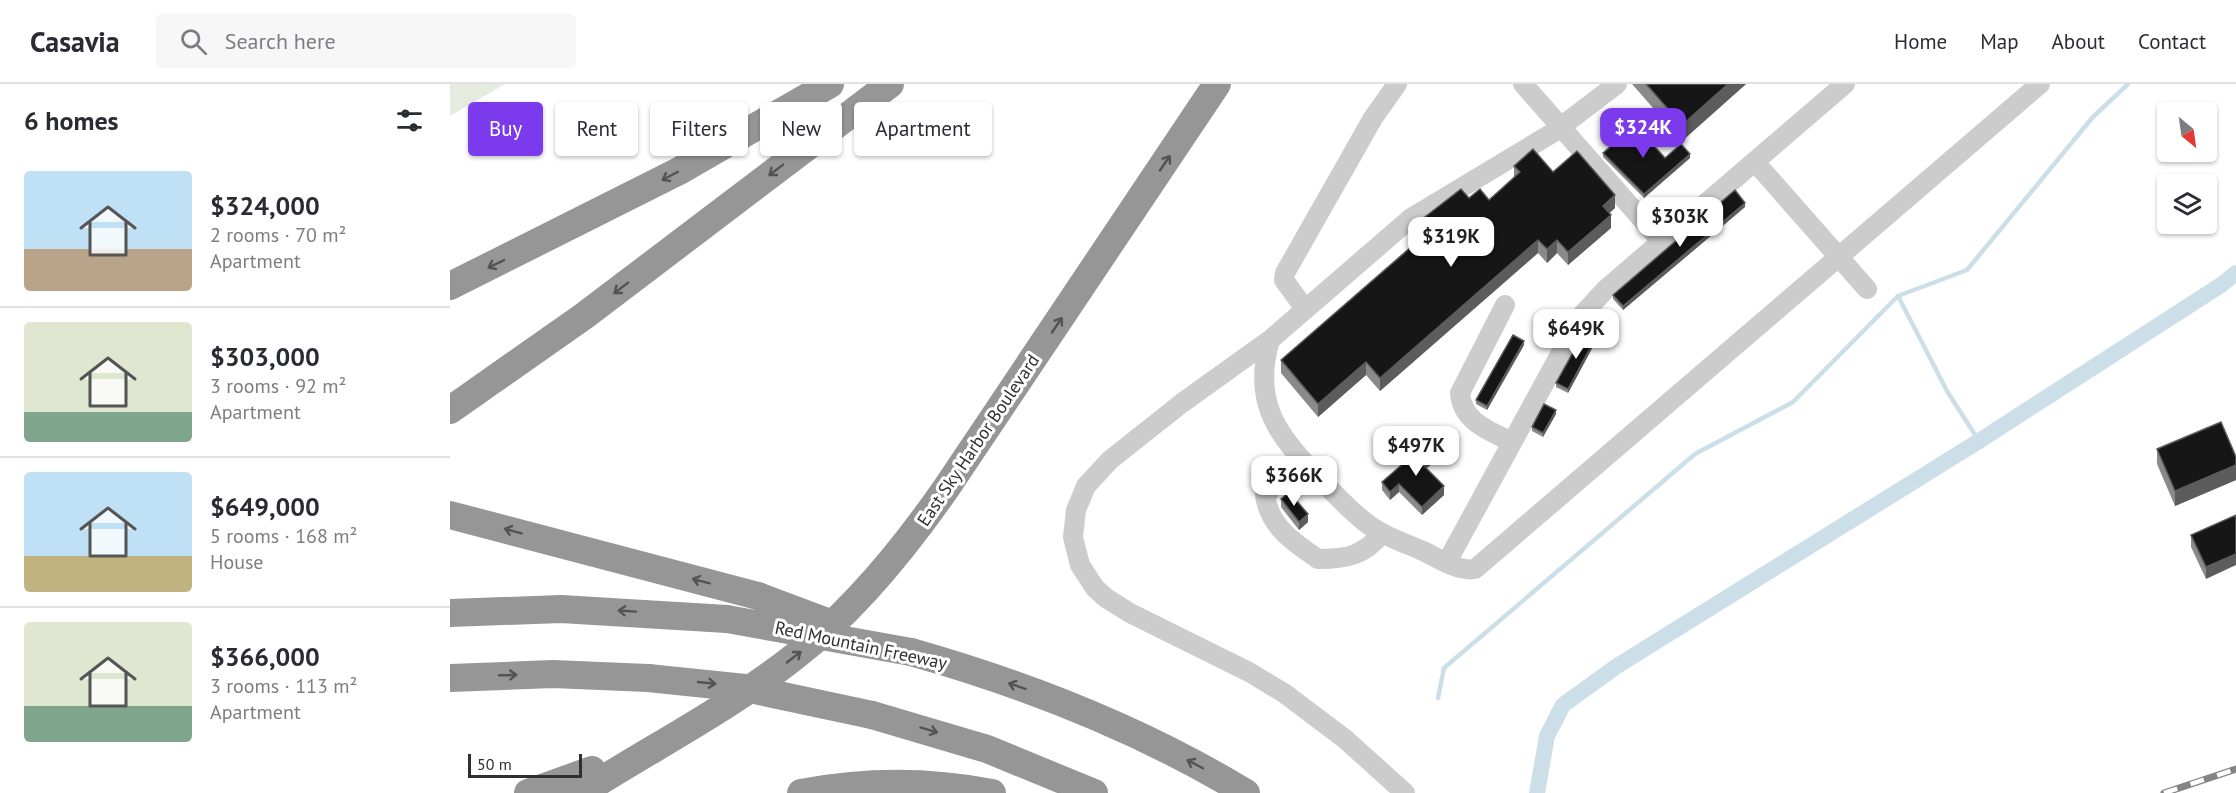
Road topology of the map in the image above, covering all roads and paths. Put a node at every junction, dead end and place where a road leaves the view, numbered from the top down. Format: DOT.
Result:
graph roads {
  1 [pos="830,84"];
  2 [pos="890,84"];
  3 [pos="1218,84"];
  4 [pos="1397,84"];
  5 [pos="1523,84"];
  6 [pos="1617,84"];
  7 [pos="1845,84"];
  8 [pos="2040,84"];
  9 [pos="1560,127"];
  10 [pos="1755,162"];
  11 [pos="1662,242"];
  12 [pos="1838,258"];
  13 [pos="450,286"];
  14 [pos="1867,289"];
  15 [pos="1505,305"];
  16 [pos="1305,309"];
  17 [pos="1270,340"];
  18 [pos="450,410"];
  19 [pos="1512,442"];
  20 [pos="1269,492"];
  21 [pos="450,515"];
  22 [pos="1382,534"];
  23 [pos="1447,562"];
  24 [pos="450,613"];
  25 [pos="911,652"];
  26 [pos="450,678"];
  27 [pos="675,735"];
  28 [pos="528,793"];
  29 [pos="573,793"];
  30 [pos="801,793"];
  31 [pos="992,793"];
  32 [pos="1094,793"];
  33 [pos="1246,793"];
  34 [pos="1405,793"];
  1 -- 13 [label="highway, one-way"];
  2 -- 18 [label="highway, one-way"];
  27 -- 3 [label="highway, East Sky Harbor Boulevard, one-way"];
  4 -- 16 [label="lane"];
  5 -- 9 [label="lane"];
  6 -- 9 [label="lane"];
  7 -- 10 [label="lane"];
  8 -- 12 [label="lane"];
  9 -- 11 [label="lane"];
  9 -- 16 [label="lane"];
  10 -- 11 [label="lane"];
  10 -- 12 [label="lane"];
  11 -- 19 [label="lane"];
  12 -- 14 [label="lane"];
  12 -- 23 [label="lane"];
  15 -- 19 [label="lane"];
  16 -- 17 [label="lane"];
  17 -- 22 [label="lane"];
  17 -- 34 [label="lane"];
  19 -- 23 [label="lane"];
  20 -- 22 [label="lane"];
  25 -- 21 [label="highway, one-way, bridge"];
  22 -- 23 [label="lane"];
  25 -- 24 [label="highway, Red Mountain Freeway, one-way, bridge"];
  33 -- 25 [label="highway, Red Mountain Freeway, one-way"];
  26 -- 32 [label="highway, one-way, bridge"];
  27 -- 28 [label="highway"];
  27 -- 29 [label="highway"];
  30 -- 31 [label="highway"];
}
